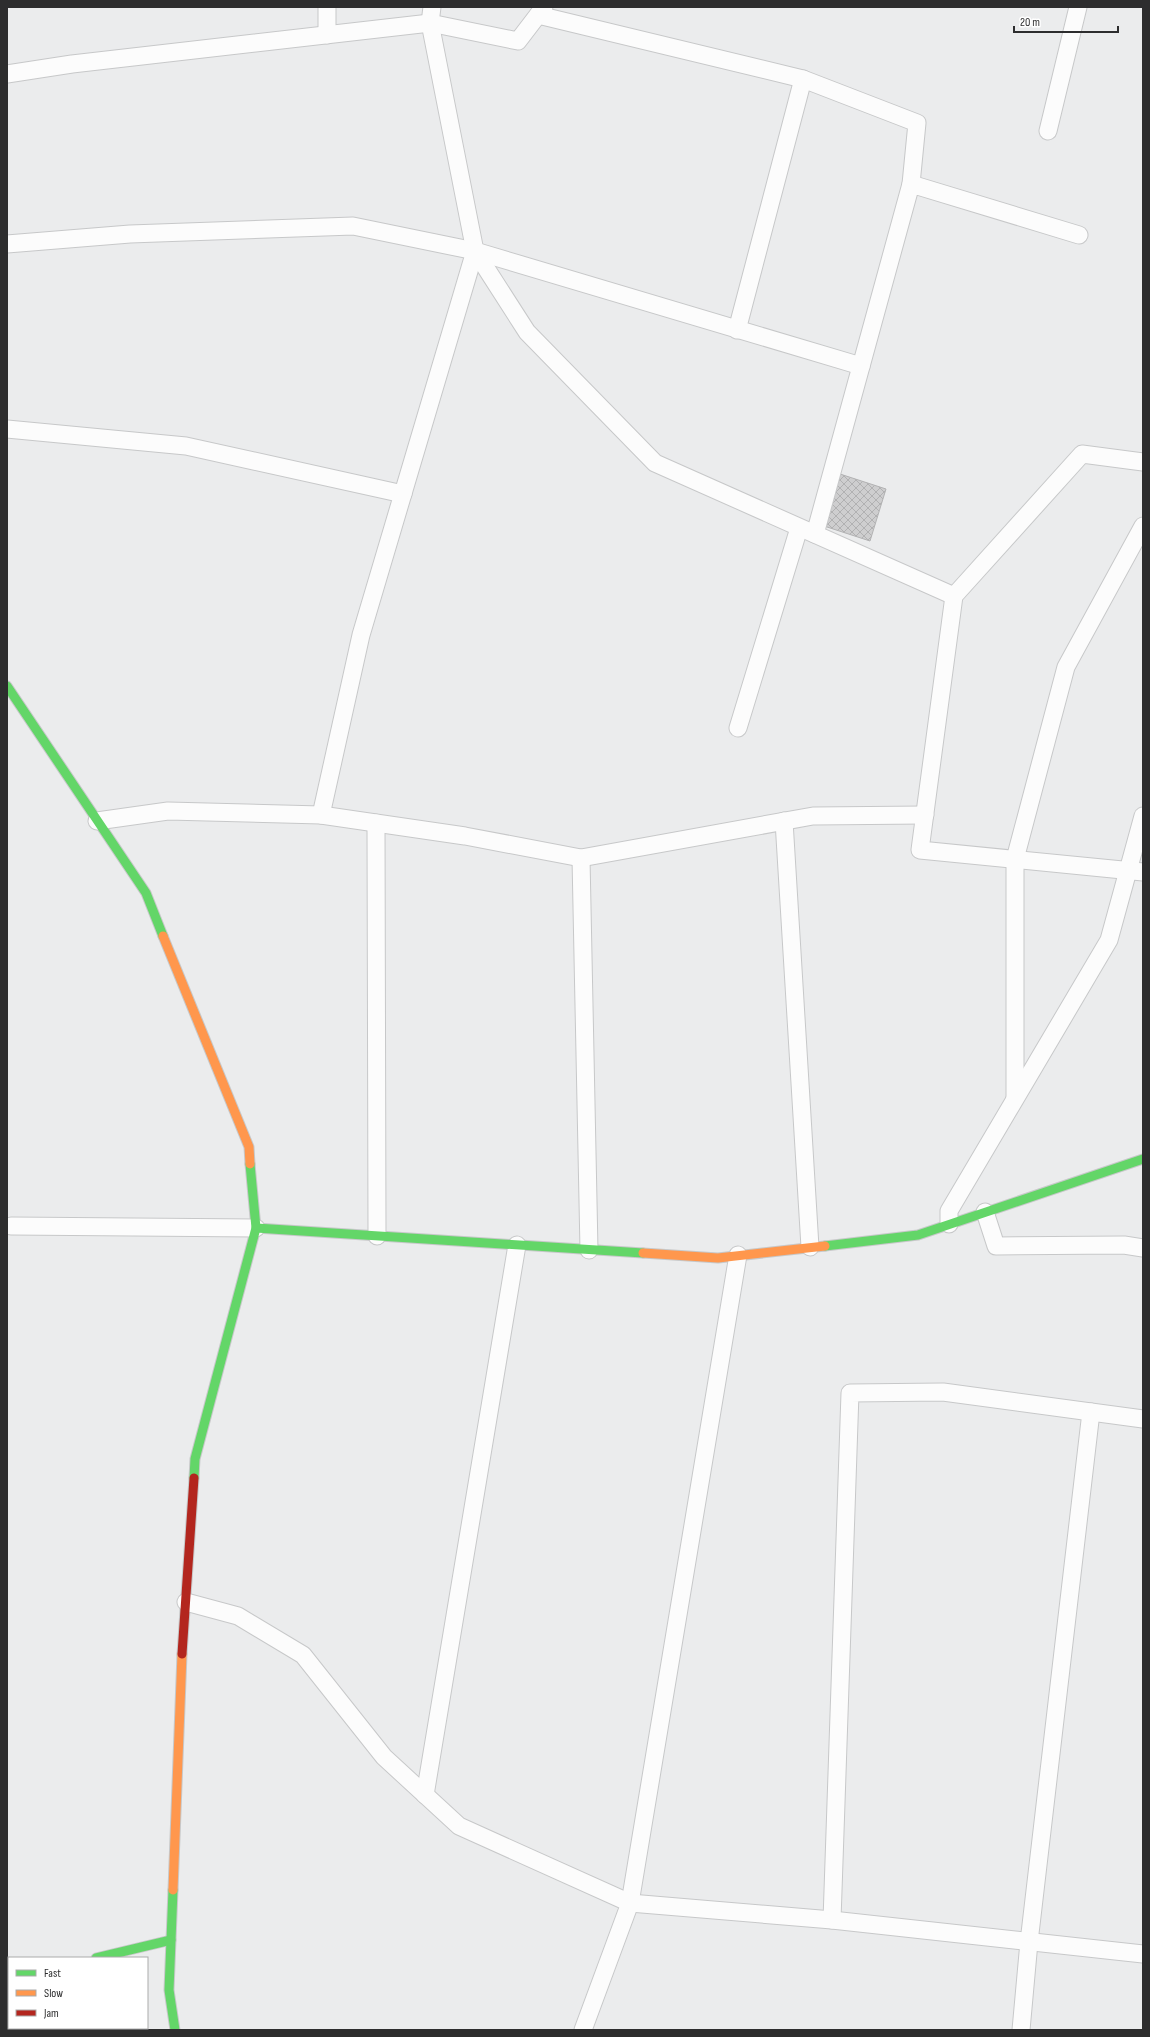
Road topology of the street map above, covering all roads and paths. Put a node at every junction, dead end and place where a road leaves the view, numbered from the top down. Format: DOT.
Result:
graph roads {
  1 [pos="328,7"];
  2 [pos="1078,7"];
  3 [pos="541,11"];
  4 [pos="431,15"];
  5 [pos="327,35"];
  6 [pos="7,74"];
  7 [pos="803,79"];
  8 [pos="1048,131"];
  9 [pos="911,184"];
  10 [pos="1079,235"];
  11 [pos="7,244"];
  12 [pos="475,251"];
  13 [pos="737,330"];
  14 [pos="861,366"];
  15 [pos="7,430"];
  16 [pos="1143,462"];
  17 [pos="403,494"];
  18 [pos="1143,526"];
  19 [pos="807,531"];
  20 [pos="954,596"];
  21 [pos="7,686"];
  22 [pos="738,728"];
  23 [pos="925,814"];
  24 [pos="321,815"];
  25 [pos="1143,816"];
  26 [pos="97,821"];
  27 [pos="784,821"];
  28 [pos="376,823"];
  29 [pos="580,858"];
  30 [pos="1015,859"];
  31 [pos="1135,871"];
  32 [pos="1015,1098"];
  33 [pos="1143,1159"];
  34 [pos="986,1212"];
  35 [pos="949,1224"];
  36 [pos="11,1226"];
  37 [pos="256,1228"];
  38 [pos="377,1236"];
  39 [pos="517,1245"];
  40 [pos="810,1247"];
  41 [pos="1143,1248"];
  42 [pos="589,1250"];
  43 [pos="738,1256"];
  44 [pos="1090,1412"];
  45 [pos="1143,1419"];
  46 [pos="186,1602"];
  47 [pos="425,1795"];
  48 [pos="630,1903"];
  49 [pos="832,1920"];
  50 [pos="171,1940"];
  51 [pos="1029,1942"];
  52 [pos="1143,1954"];
  53 [pos="100,1957"];
  54 [pos="175,2030"];
  55 [pos="583,2030"];
  56 [pos="1021,2030"];
  1 -- 5 [label="lane"];
  2 -- 8 [label="lane"];
  3 -- 4 [label="lane"];
  3 -- 7 [label="lane"];
  4 -- 5 [label="lane"];
  4 -- 12 [label="lane"];
  5 -- 6 [label="lane"];
  7 -- 9 [label="lane"];
  7 -- 13 [label="lane"];
  9 -- 10 [label="lane"];
  9 -- 14 [label="lane"];
  11 -- 12 [label="lane"];
  12 -- 13 [label="lane"];
  12 -- 17 [label="lane"];
  12 -- 19 [label="lane"];
  13 -- 14 [label="lane"];
  14 -- 19 [label="lane"];
  15 -- 17 [label="lane"];
  16 -- 20 [label="lane"];
  17 -- 24 [label="lane"];
  18 -- 30 [label="lane"];
  19 -- 20 [label="lane"];
  19 -- 22 [label="lane"];
  20 -- 23 [label="lane"];
  21 -- 26 [label="street"];
  23 -- 27 [label="lane"];
  23 -- 30 [label="lane"];
  24 -- 26 [label="lane"];
  24 -- 28 [label="lane"];
  25 -- 31 [label="lane"];
  26 -- 37 [label="street"];
  27 -- 29 [label="lane"];
  27 -- 40 [label="lane"];
  28 -- 29 [label="lane"];
  28 -- 38 [label="lane"];
  29 -- 42 [label="lane"];
  30 -- 31 [label="lane"];
  30 -- 32 [label="lane"];
  31 -- 32 [label="lane"];
  32 -- 35 [label="lane"];
  33 -- 34 [label="street"];
  34 -- 35 [label="street"];
  34 -- 41 [label="lane"];
  35 -- 40 [label="street"];
  36 -- 37 [label="lane"];
  37 -- 38 [label="street"];
  37 -- 46 [label="street"];
  38 -- 39 [label="street"];
  39 -- 42 [label="street"];
  39 -- 47 [label="lane"];
  40 -- 43 [label="street"];
  42 -- 43 [label="street"];
  43 -- 48 [label="lane"];
  44 -- 45 [label="lane"];
  44 -- 49 [label="lane"];
  44 -- 51 [label="lane"];
  46 -- 47 [label="lane"];
  46 -- 50 [label="street"];
  47 -- 48 [label="lane"];
  48 -- 49 [label="lane"];
  48 -- 55 [label="lane"];
  49 -- 51 [label="lane"];
  50 -- 53 [label="street"];
  50 -- 54 [label="street"];
  51 -- 52 [label="lane"];
  51 -- 56 [label="lane"];
}
